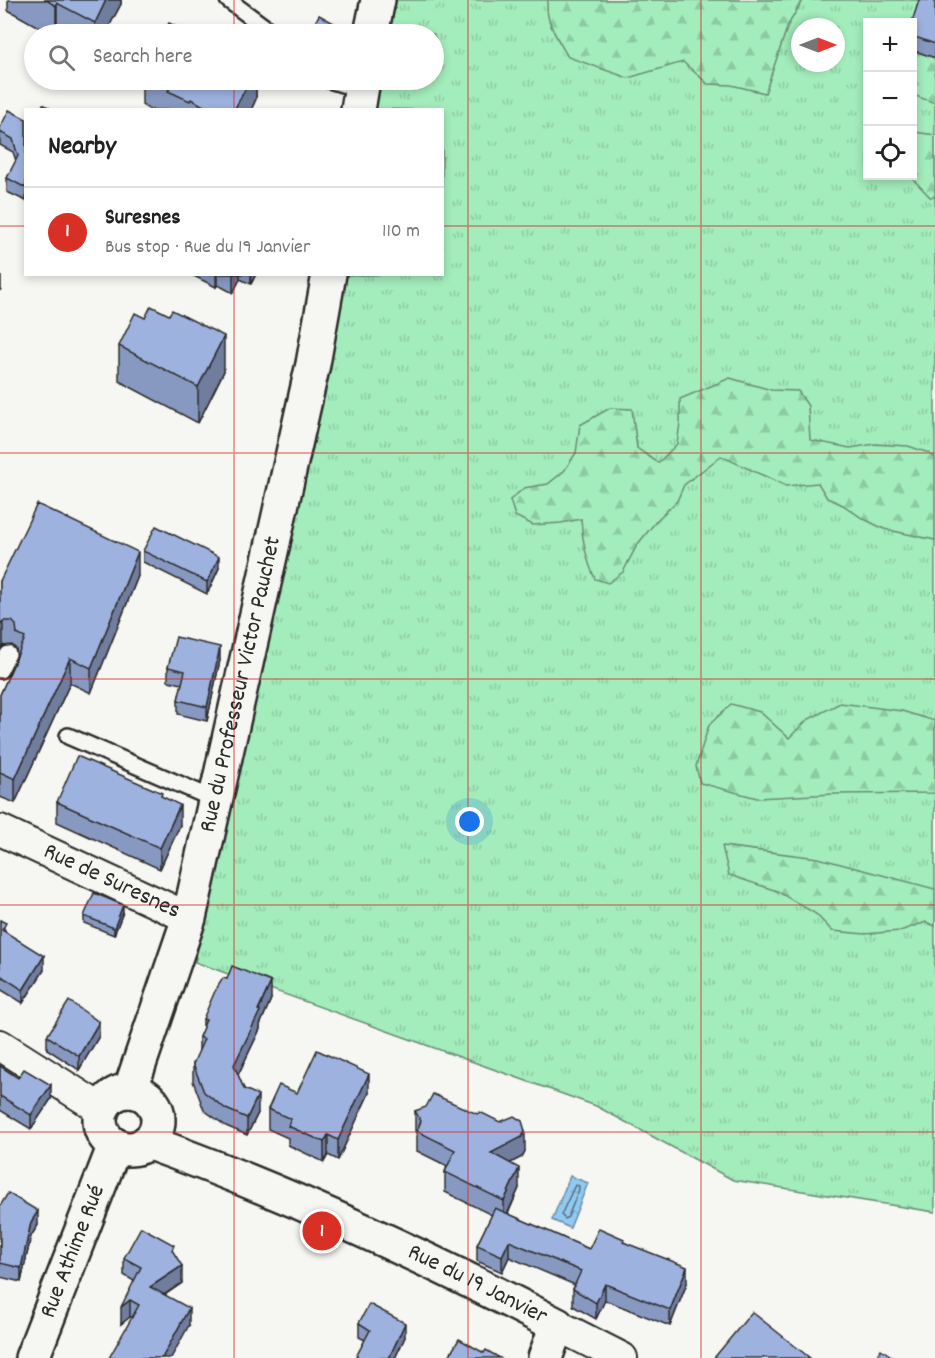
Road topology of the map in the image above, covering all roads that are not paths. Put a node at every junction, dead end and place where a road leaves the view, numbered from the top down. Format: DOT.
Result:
graph roads {
  1 [pos="228,0"];
  2 [pos="378,0"];
  3 [pos="260,24"];
  4 [pos="374,24"];
  5 [pos="329,276"];
  6 [pos="8,654"];
  7 [pos="0,670"];
  8 [pos="68,736"];
  9 [pos="216,800"];
  10 [pos="0,830"];
  11 [pos="189,918"];
  12 [pos="0,1045"];
  13 [pos="130,1090"];
  14 [pos="101,1109"];
  15 [pos="152,1132"];
  16 [pos="115,1145"];
  17 [pos="556,1325"];
  18 [pos="32,1358"];
  19 [pos="545,1358"];
  20 [pos="622,1358"];
  1 -- 3 [label="lane"];
  2 -- 4 [label="street"];
  5 -- 9 [label="street, Rue du Professeur Victor Pauchet"];
  6 -- 7 [label="lane"];
  8 -- 9 [label="lane"];
  9 -- 11 [label="street, Rue du Professeur Victor Pauchet"];
  10 -- 11 [label="street, Rue de Suresnes"];
  11 -- 13 [label="street, Rue du Professeur Victor Pauchet"];
  12 -- 14 [label="street"];
  13 -- 14 [label="street"];
  13 -- 15 [label="street"];
  14 -- 16 [label="street"];
  15 -- 16 [label="street"];
  15 -- 17 [label="street, Rue du 19 Janvier"];
  16 -- 18 [label="street, Rue Athime Rué"];
  17 -- 19 [label="street"];
  17 -- 20 [label="street, Rue du 19 Janvier"];
}
